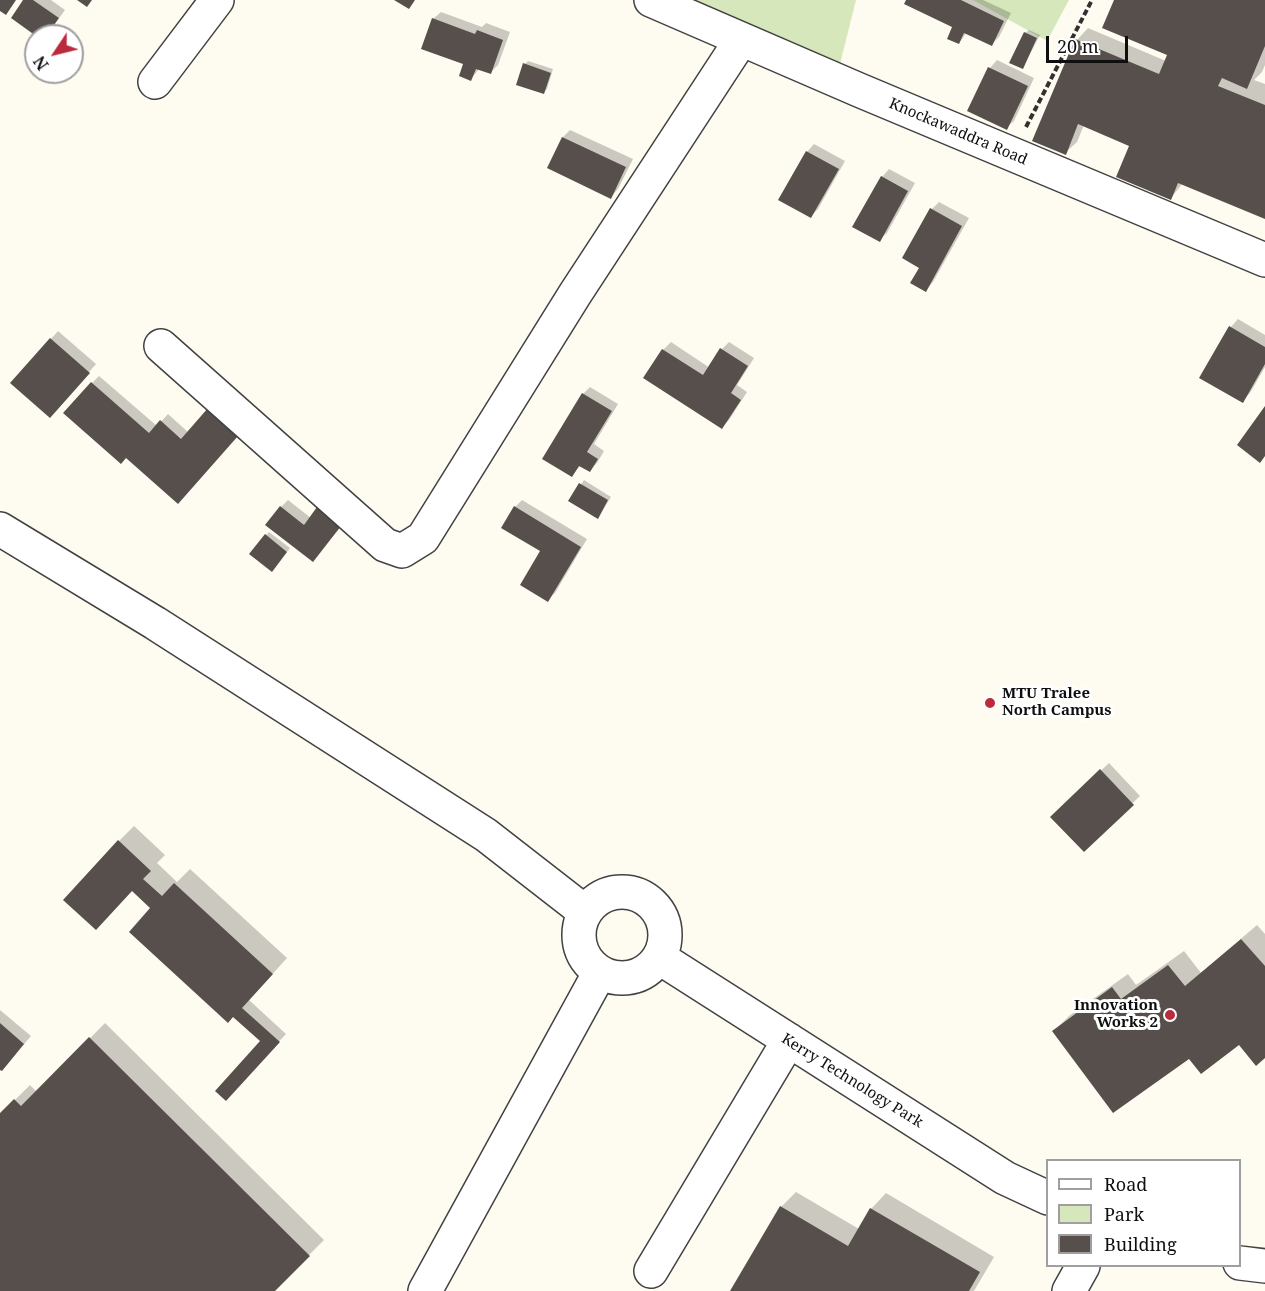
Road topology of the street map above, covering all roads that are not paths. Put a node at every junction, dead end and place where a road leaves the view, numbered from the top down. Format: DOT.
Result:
graph roads {
  1 [pos="218,0"];
  2 [pos="651,0"];
  3 [pos="741,40"];
  4 [pos="155,82"];
  5 [pos="1265,260"];
  6 [pos="161,346"];
  7 [pos="0,529"];
  8 [pos="585,912"];
  9 [pos="660,958"];
  10 [pos="600,972"];
  11 [pos="789,1040"];
  12 [pos="1046,1198"];
  13 [pos="1241,1263"];
  14 [pos="1265,1266"];
  15 [pos="1082,1267"];
  16 [pos="651,1271"];
  17 [pos="425,1291"];
  18 [pos="1069,1291"];
  1 -- 4 [label="street"];
  2 -- 3 [label="street, Knockawaddra Road"];
  3 -- 5 [label="street, Knockawaddra Road"];
  3 -- 6 [label="street"];
  7 -- 8 [label="street"];
  8 -- 9 [label="street"];
  8 -- 10 [label="street"];
  9 -- 10 [label="street"];
  9 -- 11 [label="street, Kerry Technology Park"];
  10 -- 17 [label="street"];
  11 -- 12 [label="street, Kerry Technology Park"];
  11 -- 16 [label="street"];
  13 -- 14 [label="street"];
  15 -- 18 [label="street"];
}
